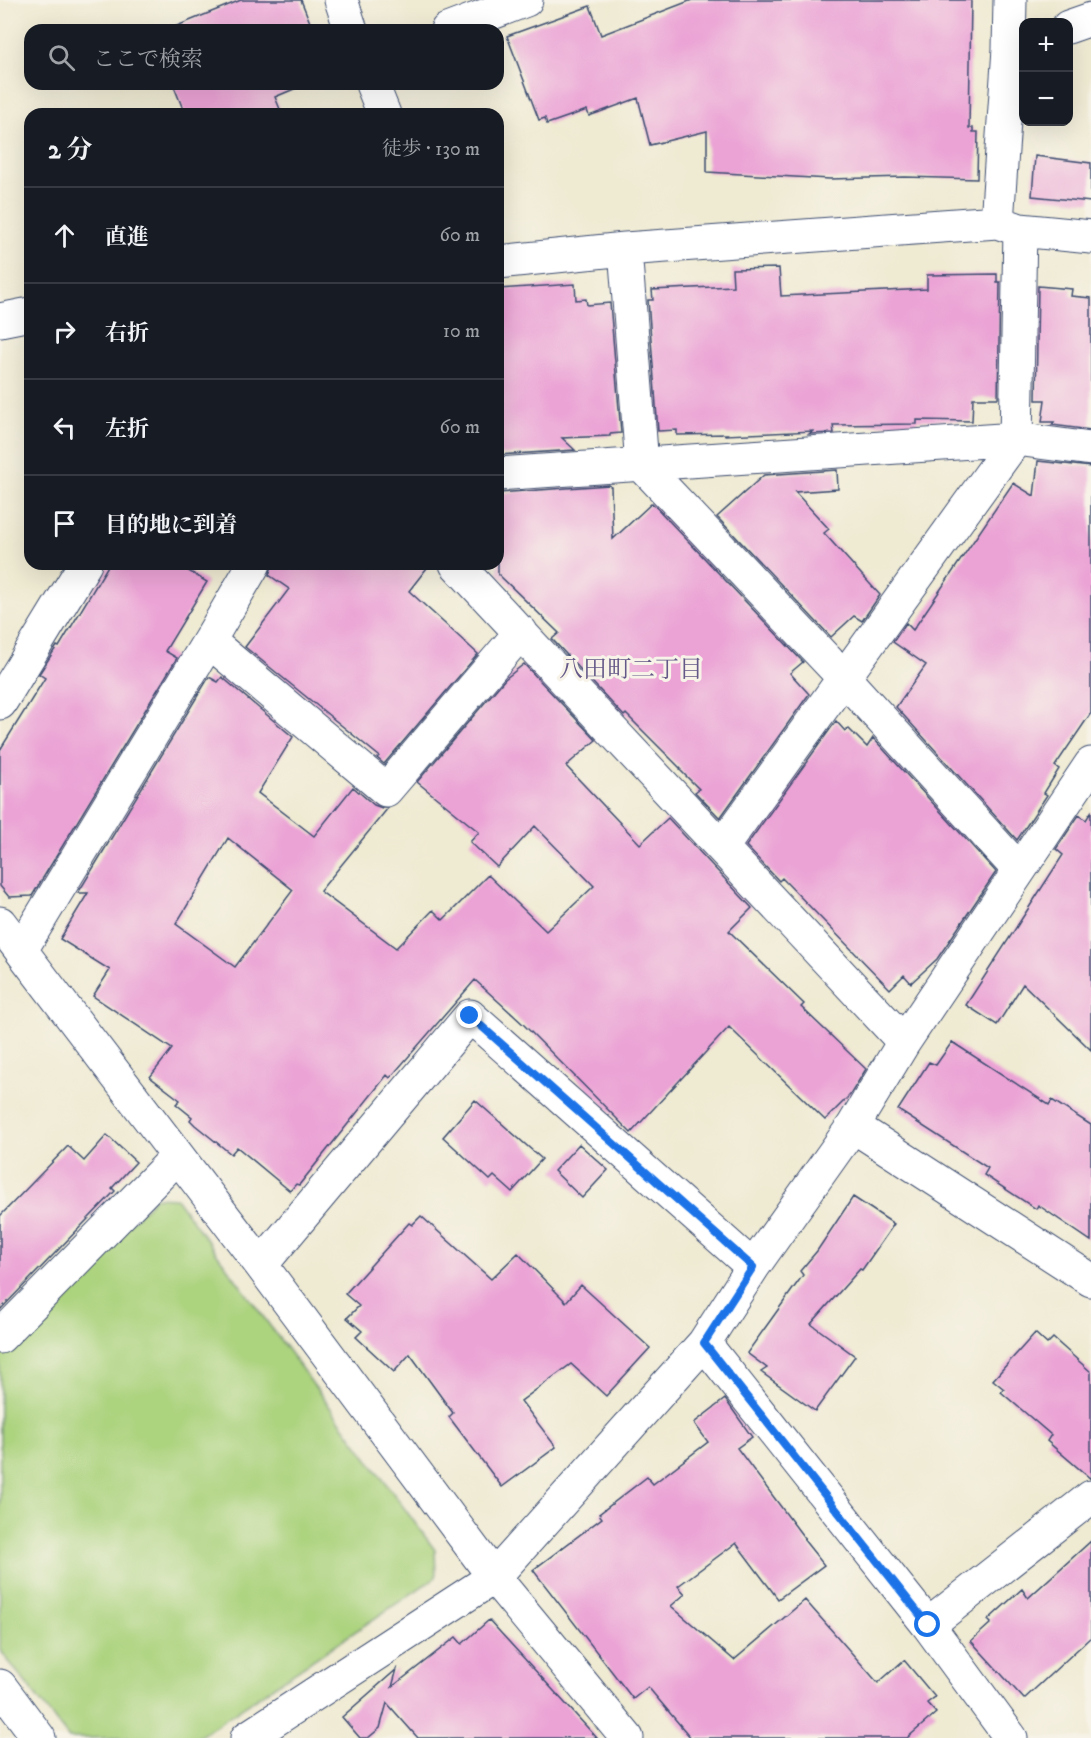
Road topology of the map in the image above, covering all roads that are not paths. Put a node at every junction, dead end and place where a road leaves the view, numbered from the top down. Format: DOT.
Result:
graph roads {
  1 [pos="341,0"];
  2 [pos="526,0"];
  3 [pos="1010,0"];
  4 [pos="1091,19"];
  5 [pos="349,24"];
  6 [pos="463,24"];
  7 [pos="1073,25"];
  8 [pos="1016,46"];
  9 [pos="374,90"];
  10 [pos="382,108"];
  11 [pos="1009,226"];
  12 [pos="1091,237"];
  13 [pos="625,249"];
  14 [pos="504,261"];
  15 [pos="24,315"];
  16 [pos="0,320"];
  17 [pos="1016,439"];
  18 [pos="1091,449"];
  19 [pos="642,465"];
  20 [pos="504,474"];
  21 [pos="81,570"];
  22 [pos="250,570"];
  23 [pos="462,570"];
  24 [pos="521,632"];
  25 [pos="209,641"];
  26 [pos="843,677"];
  27 [pos="0,703"];
  28 [pos="1091,764"];
  29 [pos="722,847"];
  30 [pos="1019,870"];
  31 [pos="0,923"];
  32 [pos="21,950"];
  33 [pos="904,1041"];
  34 [pos="853,1126"];
  35 [pos="177,1157"];
  36 [pos="261,1265"];
  37 [pos="753,1267"];
  38 [pos="1091,1280"];
  39 [pos="0,1337"];
  40 [pos="704,1343"];
  41 [pos="1091,1497"];
  42 [pos="494,1577"];
  43 [pos="928,1625"];
  44 [pos="0,1686"];
  45 [pos="39,1738"];
  46 [pos="247,1738"];
  47 [pos="627,1738"];
  48 [pos="1011,1738"];
  1 -- 5 [label="street"];
  2 -- 6 [label="street"];
  3 -- 8 [label="street"];
  4 -- 7 [label="street"];
  8 -- 11 [label="street"];
  9 -- 10 [label="street"];
  11 -- 12 [label="street"];
  11 -- 13 [label="street"];
  11 -- 17 [label="street"];
  13 -- 14 [label="street"];
  13 -- 19 [label="street"];
  15 -- 16 [label="street"];
  17 -- 18 [label="street"];
  17 -- 19 [label="street"];
  17 -- 26 [label="street"];
  19 -- 20 [label="street"];
  19 -- 26 [label="street"];
  21 -- 27 [label="street"];
  22 -- 25 [label="street"];
  23 -- 24 [label="street"];
  24 -- 25 [label="street"];
  24 -- 29 [label="street"];
  25 -- 32 [label="street"];
  26 -- 29 [label="street"];
  26 -- 30 [label="street"];
  28 -- 30 [label="street"];
  29 -- 33 [label="street"];
  30 -- 33 [label="street"];
  31 -- 32 [label="street"];
  32 -- 35 [label="street"];
  33 -- 34 [label="street"];
  34 -- 37 [label="street"];
  34 -- 38 [label="street"];
  35 -- 36 [label="street"];
  35 -- 39 [label="street"];
  36 -- 37 [label="street"];
  36 -- 42 [label="street"];
  37 -- 40 [label="street"];
  40 -- 42 [label="street"];
  40 -- 43 [label="street"];
  41 -- 43 [label="street"];
  42 -- 46 [label="street"];
  42 -- 47 [label="street"];
  43 -- 48 [label="street"];
  44 -- 45 [label="street"];
}
